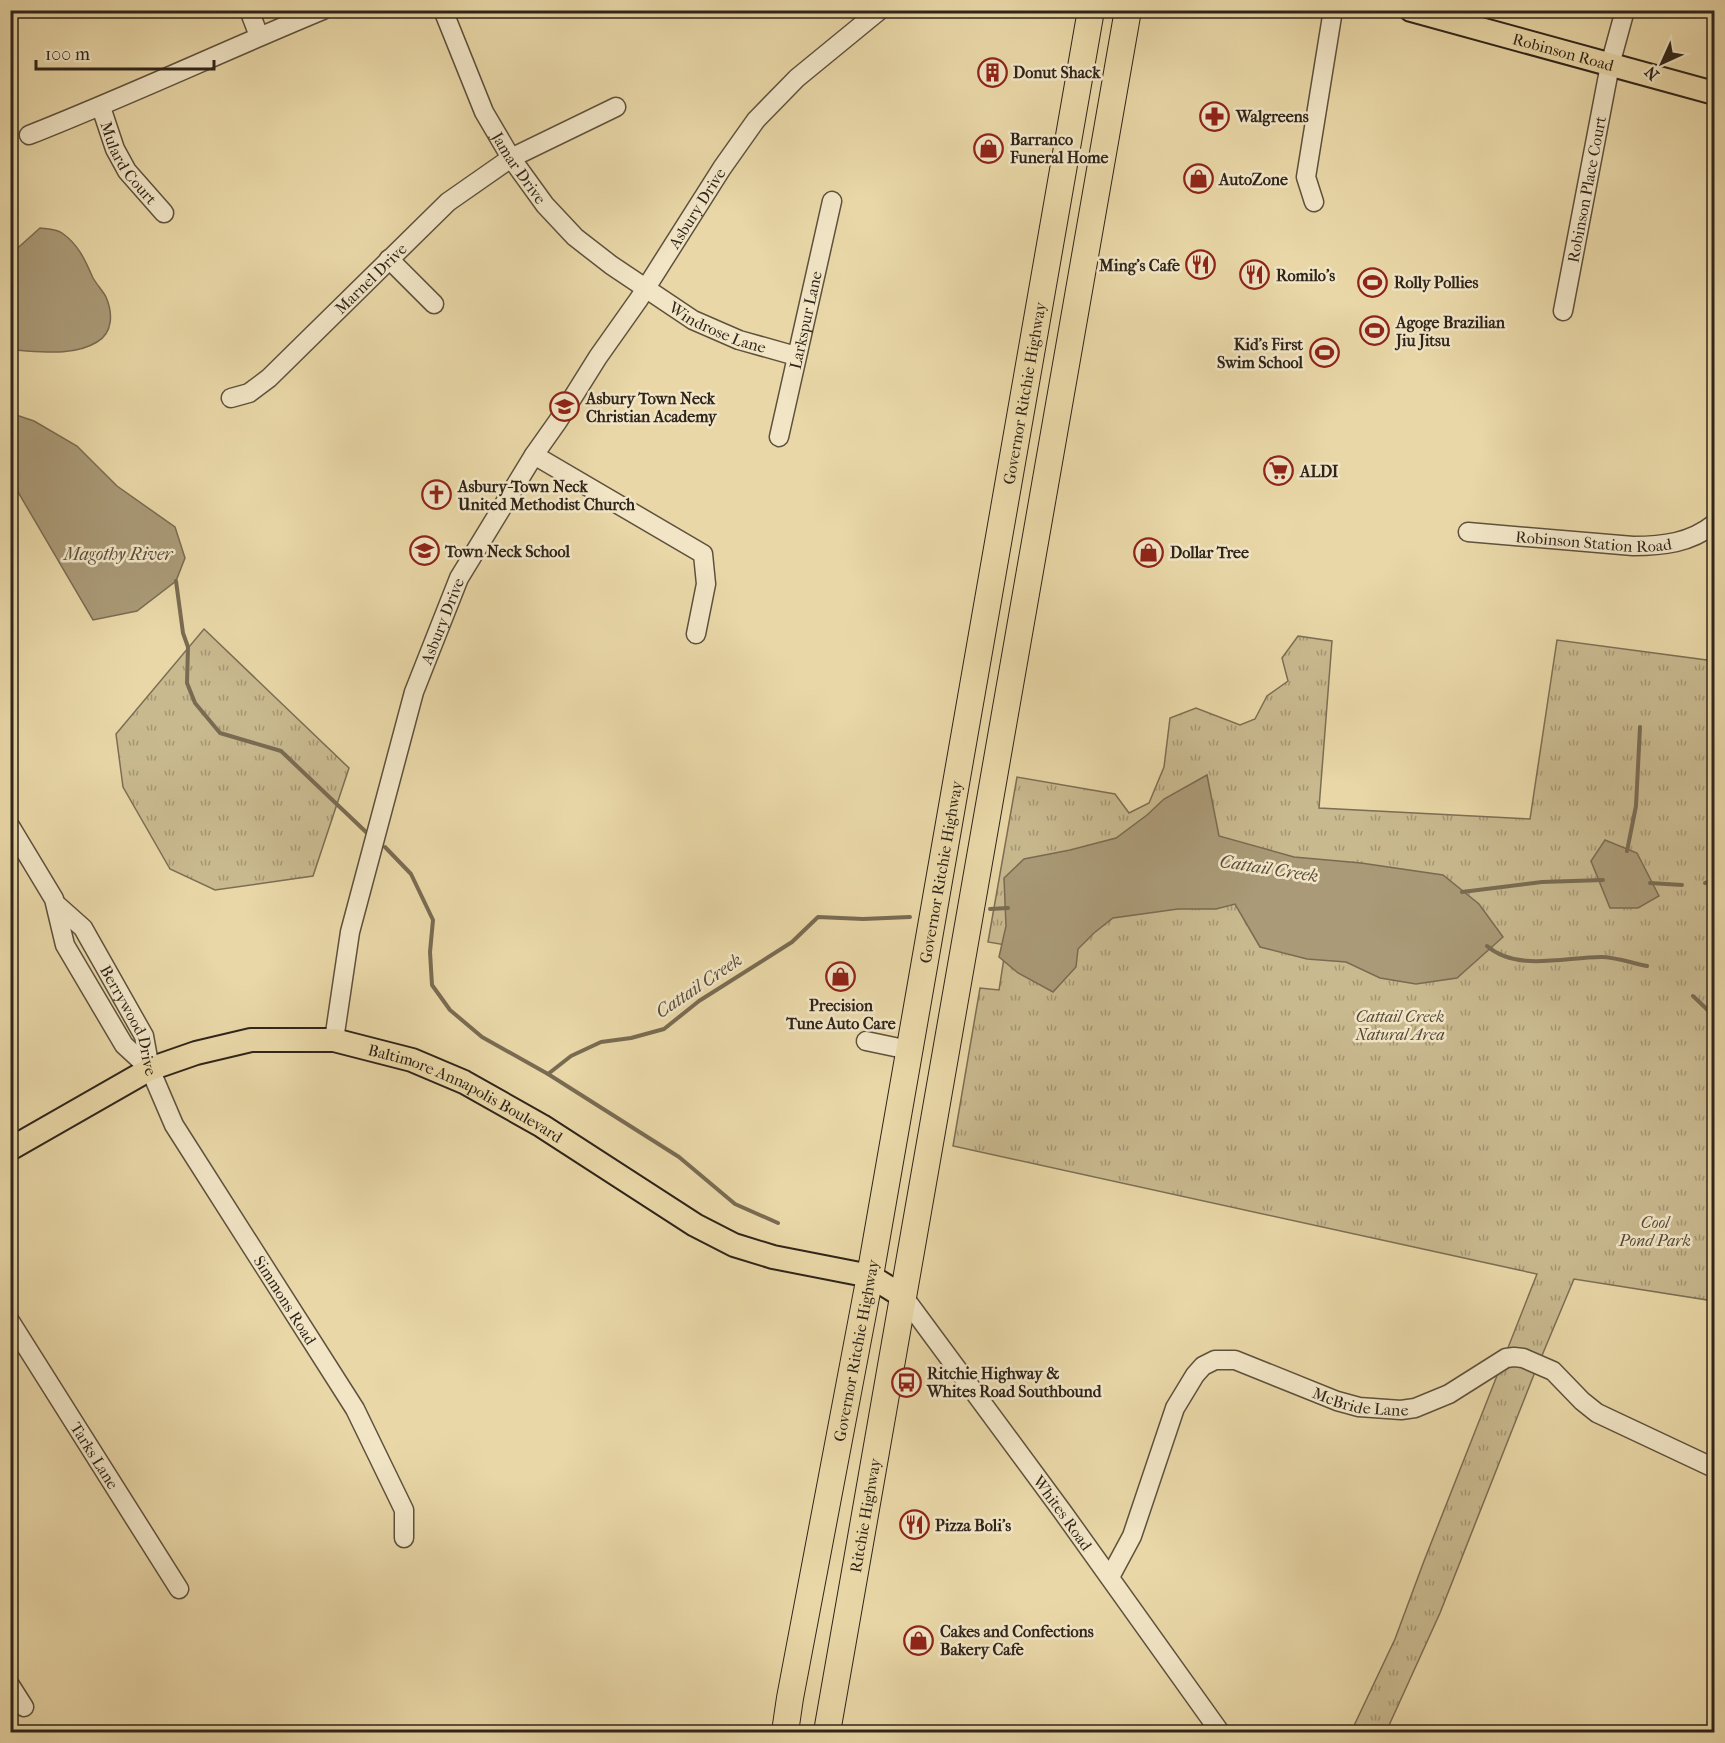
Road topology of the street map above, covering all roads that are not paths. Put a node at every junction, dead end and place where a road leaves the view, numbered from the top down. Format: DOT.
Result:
graph roads {
  1 [pos="249,10"];
  2 [pos="323,10"];
  3 [pos="442,10"];
  4 [pos="880,10"];
  5 [pos="1090,10"];
  6 [pos="1128,10"];
  7 [pos="1333,10"];
  8 [pos="1411,10"];
  9 [pos="1624,10"];
  10 [pos="259,36"];
  11 [pos="1610,65"];
  12 [pos="1714,93"];
  13 [pos="100,107"];
  14 [pos="616,107"];
  15 [pos="29,135"];
  16 [pos="511,158"];
  17 [pos="832,201"];
  18 [pos="1314,202"];
  19 [pos="164,213"];
  20 [pos="389,259"];
  21 [pos="645,289"];
  22 [pos="434,304"];
  23 [pos="1563,311"];
  24 [pos="796,356"];
  25 [pos="231,398"];
  26 [pos="779,437"];
  27 [pos="534,455"];
  28 [pos="1714,524"];
  29 [pos="1468,532"];
  30 [pos="696,634"];
  31 [pos="10,826"];
  32 [pos="334,1040"];
  33 [pos="866,1041"];
  34 [pos="909,1050"];
  35 [pos="150,1069"];
  36 [pos="10,1149"];
  37 [pos="870,1275"];
  38 [pos="904,1297"];
  39 [pos="10,1321"];
  40 [pos="1714,1468"];
  41 [pos="404,1538"];
  42 [pos="1110,1577"];
  43 [pos="179,1589"];
  44 [pos="10,1685"];
  45 [pos="24,1707"];
  46 [pos="785,1732"];
  47 [pos="827,1732"];
  48 [pos="1220,1732"];
  1 -- 10 [label="street"];
  2 -- 10 [label="street"];
  3 -- 16 [label="street, Jamar Drive"];
  4 -- 21 [label="street, Asbury Drive"];
  5 -- 34 [label="highway, Governor Ritchie Highway"];
  6 -- 38 [label="highway"];
  7 -- 18 [label="street"];
  8 -- 11 [label="main road, Robinson Road"];
  9 -- 11 [label="street, Robinson Place Court"];
  10 -- 13 [label="street"];
  11 -- 12 [label="main road, Robinson Road"];
  11 -- 23 [label="street, Robinson Place Court"];
  13 -- 15 [label="street"];
  13 -- 19 [label="street, Mulard Court"];
  14 -- 16 [label="street, Marnel Drive"];
  16 -- 20 [label="street, Marnel Drive"];
  16 -- 21 [label="street, Jamar Drive"];
  17 -- 24 [label="street, Larkspur Lane"];
  20 -- 22 [label="street"];
  20 -- 25 [label="street, Marnel Drive"];
  21 -- 24 [label="street, Windrose Lane"];
  21 -- 27 [label="street, Asbury Drive"];
  24 -- 26 [label="street, Larkspur Lane"];
  27 -- 30 [label="street"];
  27 -- 32 [label="street, Asbury Drive"];
  28 -- 29 [label="street, Robinson Station Road"];
  31 -- 35 [label="street, Berrywood Drive"];
  32 -- 35 [label="main road, Baltimore Annapolis Boulevard"];
  32 -- 37 [label="main road, Baltimore Annapolis Boulevard"];
  33 -- 34 [label="street"];
  34 -- 37 [label="highway, Governor Ritchie Highway"];
  35 -- 36 [label="main road, Baltimore Annapolis Boulevard"];
  35 -- 41 [label="street, Simmons Road"];
  37 -- 38 [label="main road, Baltimore Annapolis Boulevard"];
  37 -- 46 [label="highway, Governor Ritchie Highway"];
  38 -- 42 [label="street, Whites Road"];
  38 -- 47 [label="highway, Ritchie Highway"];
  39 -- 43 [label="street, Tarks Lane"];
  40 -- 42 [label="street, McBride Lane"];
  42 -- 48 [label="street, Whites Road"];
  44 -- 45 [label="street"];
}
